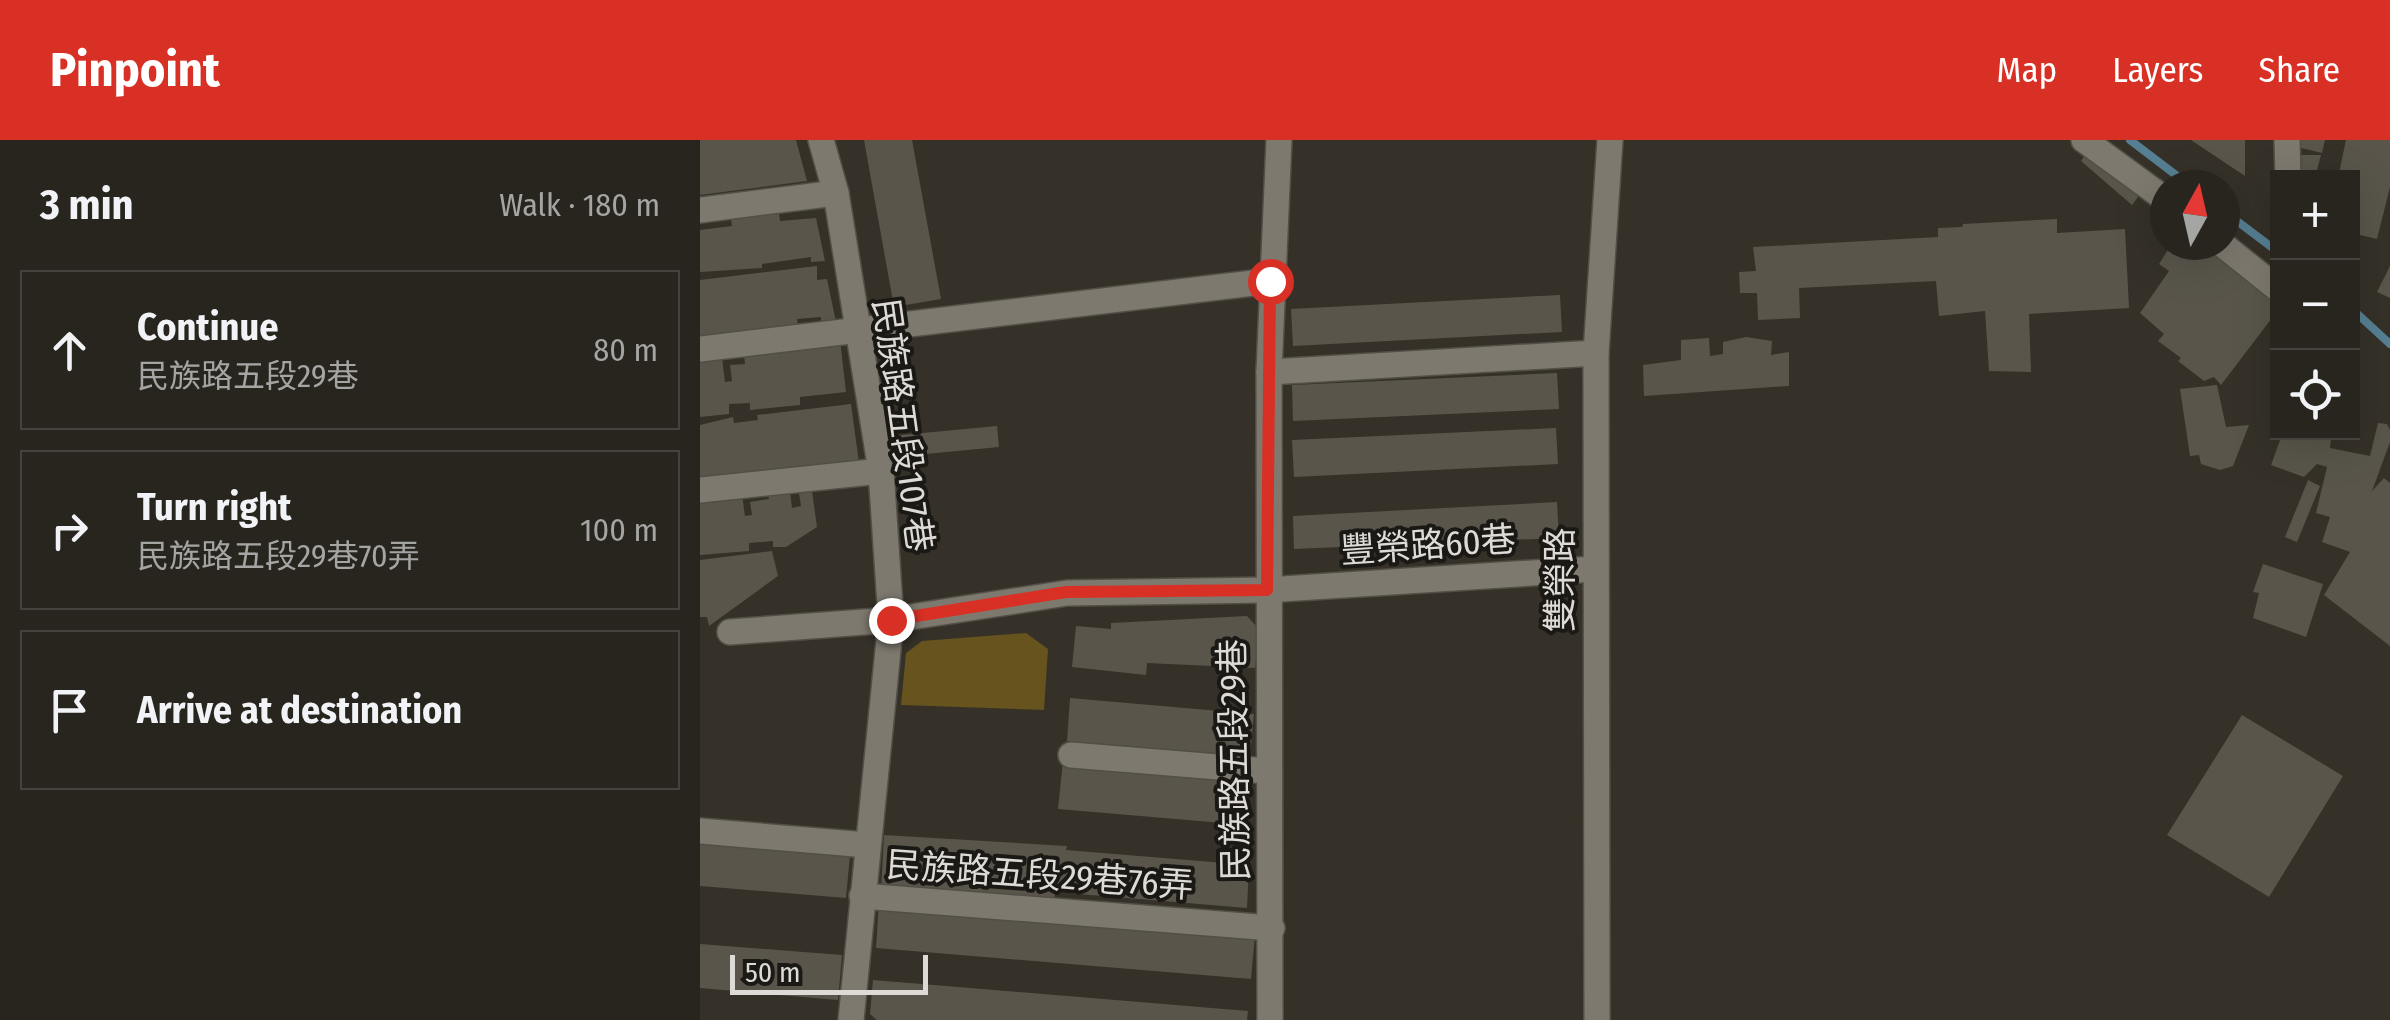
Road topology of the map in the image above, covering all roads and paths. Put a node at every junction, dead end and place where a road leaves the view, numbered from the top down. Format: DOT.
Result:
graph roads {
  1 [pos="821,140"];
  2 [pos="1279,140"];
  3 [pos="1610,140"];
  4 [pos="2084,140"];
  5 [pos="2288,140"];
  6 [pos="2288,170"];
  7 [pos="2150,188"];
  8 [pos="836,193"];
  9 [pos="700,210"];
  10 [pos="2240,259"];
  11 [pos="1270,281"];
  12 [pos="2270,283"];
  13 [pos="855,330"];
  14 [pos="700,349"];
  15 [pos="1596,353"];
  16 [pos="1269,372"];
  17 [pos="881,470"];
  18 [pos="700,490"];
  19 [pos="1594,570"];
  20 [pos="1267,590"];
  21 [pos="891,620"];
  22 [pos="730,632"];
  23 [pos="1071,755"];
  24 [pos="1267,771"];
  25 [pos="700,831"];
  26 [pos="867,844"];
  27 [pos="862,896"];
  28 [pos="1272,928"];
  29 [pos="850,1020"];
  30 [pos="1270,1020"];
  31 [pos="1597,1020"];
  1 -- 8 [label="street, 民族路五段107巷"];
  2 -- 11 [label="street, 民族路五段29巷"];
  3 -- 15 [label="street, 雙榮路"];
  4 -- 7 [label="street"];
  5 -- 6 [label="street"];
  8 -- 9 [label="street"];
  8 -- 13 [label="street, 民族路五段107巷"];
  10 -- 12 [label="street"];
  11 -- 13 [label="street"];
  11 -- 16 [label="street, 民族路五段29巷"];
  13 -- 14 [label="street"];
  13 -- 17 [label="street, 民族路五段107巷"];
  15 -- 16 [label="street"];
  15 -- 19 [label="street, 雙榮路"];
  16 -- 20 [label="street, 民族路五段29巷"];
  17 -- 18 [label="street"];
  17 -- 21 [label="street, 民族路五段107巷"];
  19 -- 20 [label="street, 豐榮路60巷"];
  19 -- 31 [label="street, 雙榮路"];
  20 -- 21 [label="street, 豐榮路60巷"];
  20 -- 24 [label="street, 民族路五段29巷"];
  21 -- 22 [label="street, 豐榮路60巷"];
  21 -- 26 [label="street, 民族路五段107巷"];
  23 -- 24 [label="street"];
  24 -- 28 [label="street, 民族路五段29巷"];
  25 -- 26 [label="street"];
  26 -- 27 [label="street, 民族路五段107巷"];
  27 -- 28 [label="street, 民族路五段29巷76弄"];
  27 -- 29 [label="street, 民族路五段107巷"];
  28 -- 30 [label="street, 民族路五段29巷"];
}
